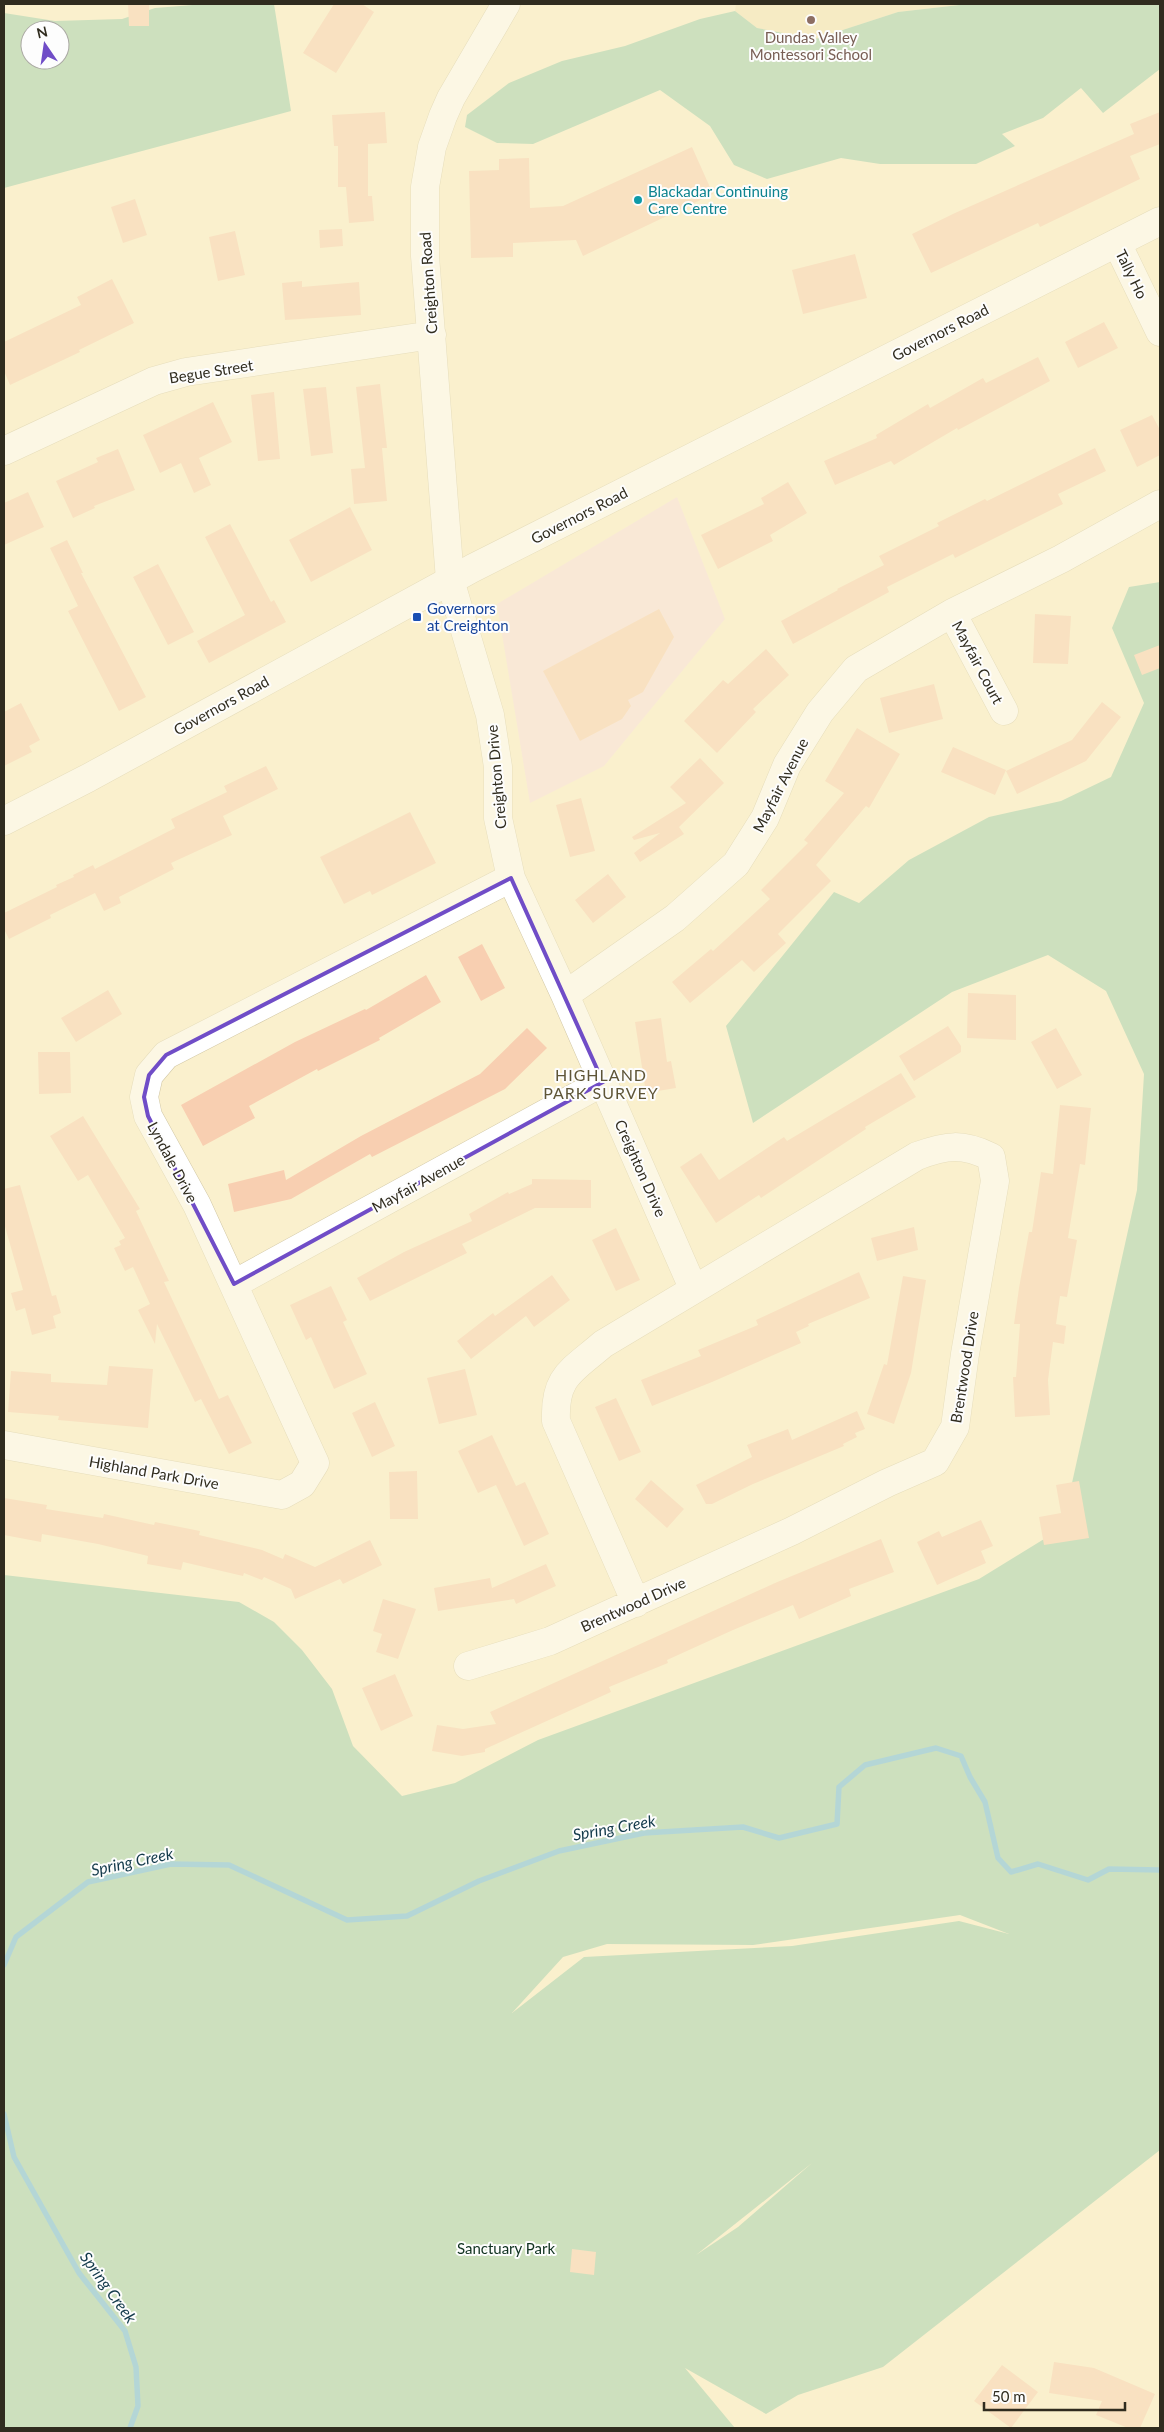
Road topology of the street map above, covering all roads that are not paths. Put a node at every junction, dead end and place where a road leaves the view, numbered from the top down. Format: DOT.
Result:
graph roads {
  1 [pos="506,4"];
  2 [pos="1160,221"];
  3 [pos="1117,243"];
  4 [pos="1160,332"];
  5 [pos="432,335"];
  6 [pos="4,451"];
  7 [pos="1160,504"];
  8 [pos="450,580"];
  9 [pos="952,612"];
  10 [pos="1004,710"];
  11 [pos="4,821"];
  12 [pos="511,878"];
  13 [pos="565,995"];
  14 [pos="603,1082"];
  15 [pos="234,1284"];
  16 [pos="693,1288"];
  17 [pos="4,1445"];
  18 [pos="302,1484"];
  19 [pos="636,1603"];
  20 [pos="468,1666"];
  1 -- 5 [label="street, Creighton Road"];
  2 -- 3 [label="street, Governors Road"];
  3 -- 4 [label="street, Tally Ho"];
  3 -- 8 [label="street, Governors Road"];
  5 -- 6 [label="street, Begue Street"];
  5 -- 8 [label="street, Creighton Road"];
  7 -- 9 [label="street, Mayfair Avenue"];
  8 -- 11 [label="street, Governors Road"];
  8 -- 12 [label="street, Creighton Drive"];
  9 -- 10 [label="street, Mayfair Court"];
  9 -- 13 [label="street, Mayfair Avenue"];
  12 -- 13 [label="street, Creighton Drive"];
  12 -- 15 [label="street, Lyndale Drive"];
  13 -- 14 [label="street, Creighton Drive"];
  14 -- 15 [label="street, Mayfair Avenue"];
  14 -- 16 [label="street, Creighton Drive"];
  15 -- 18 [label="street, Lyndale Drive"];
  16 -- 19 [label="street"];
  16 -- 19 [label="street, Brentwood Drive"];
  17 -- 18 [label="street, Highland Park Drive"];
  19 -- 20 [label="street, Brentwood Drive"];
}
